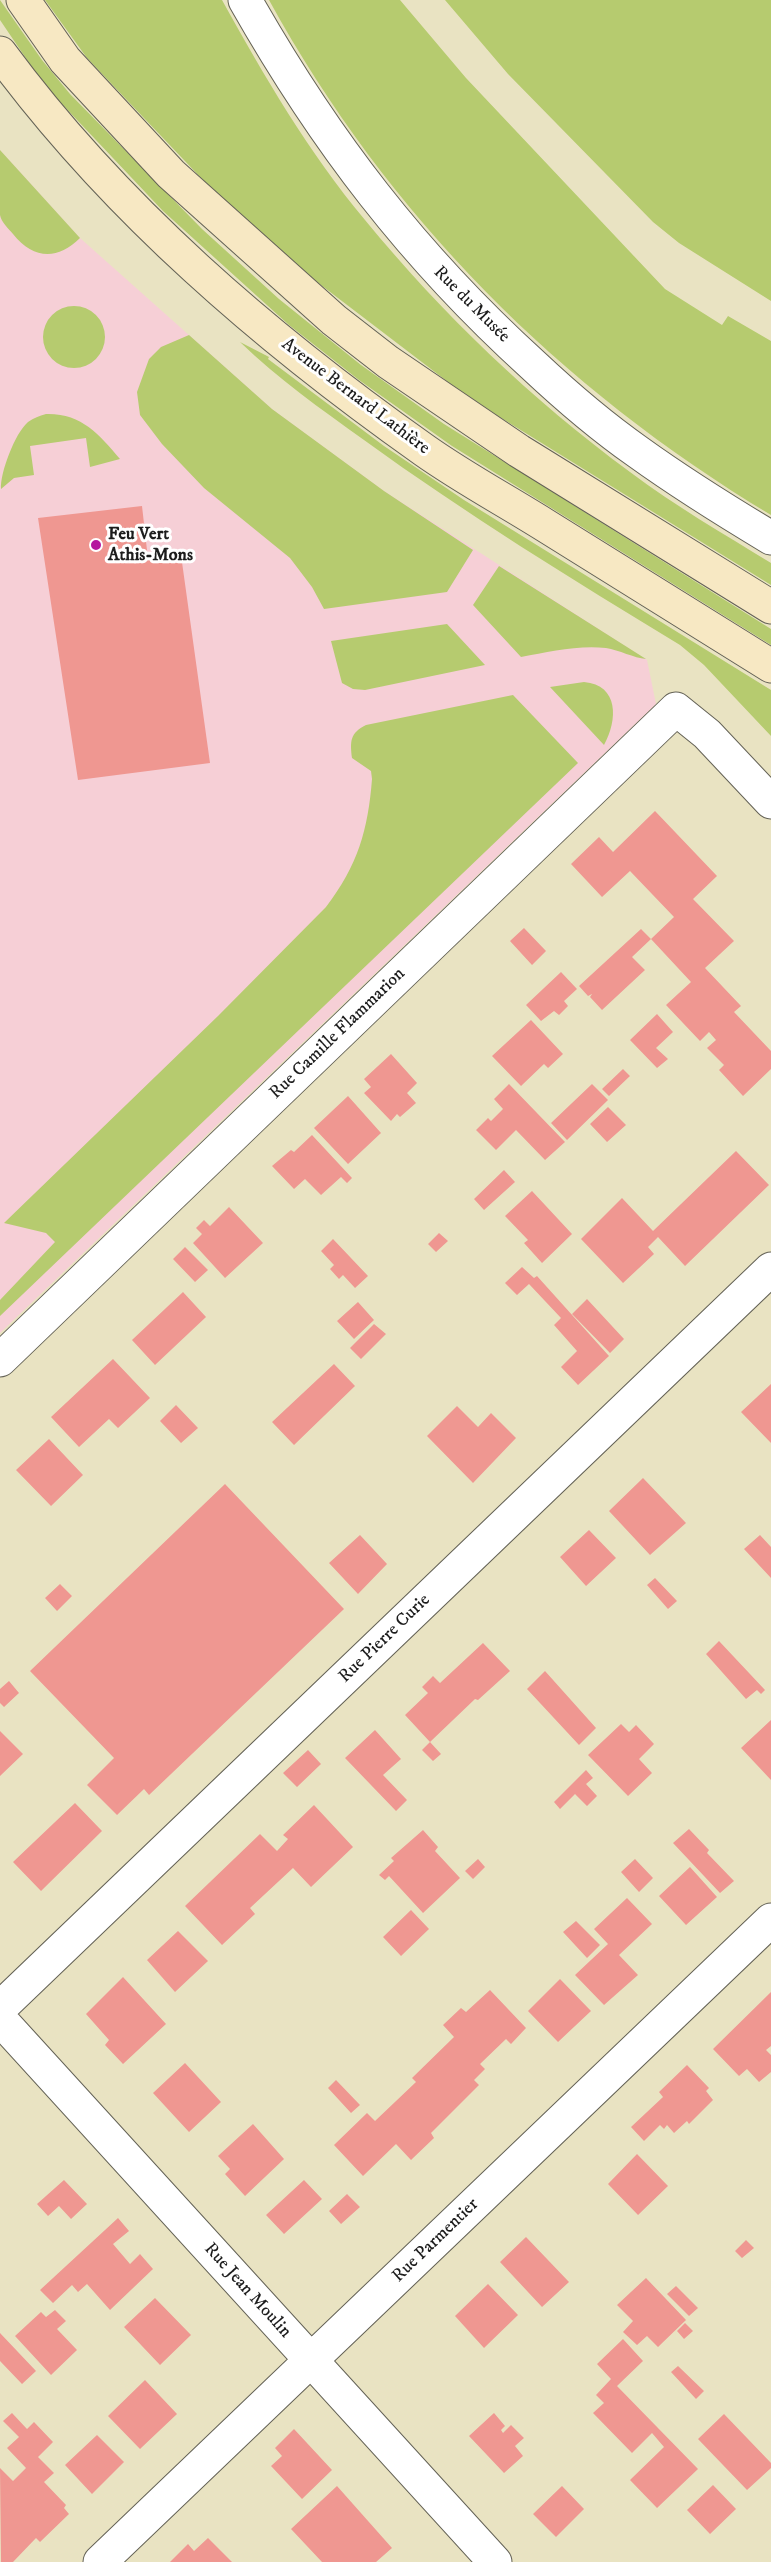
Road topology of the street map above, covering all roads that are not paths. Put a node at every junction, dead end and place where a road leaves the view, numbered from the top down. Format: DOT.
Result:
graph roads {
  1 [pos="23,0"];
  2 [pos="245,0"];
  3 [pos="0,53"];
  4 [pos="771,538"];
  5 [pos="771,607"];
  6 [pos="771,666"];
  7 [pos="771,802"];
  8 [pos="771,1269"];
  9 [pos="0,1360"];
  10 [pos="771,1920"];
  11 [pos="0,2008"];
  12 [pos="0,2019"];
  13 [pos="311,2361"];
  14 [pos="100,2562"];
  15 [pos="495,2562"];
  1 -- 5 [label="main road"];
  2 -- 4 [label="street, Rue du Musée"];
  3 -- 6 [label="main road, Avenue Bernard Lathière"];
  7 -- 9 [label="street, Rue Camille Flammarion"];
  8 -- 11 [label="street, Rue Pierre Curie"];
  10 -- 13 [label="street, Rue Parmentier"];
  12 -- 13 [label="street, Rue Jean Moulin"];
  13 -- 14 [label="street, Rue Parmentier"];
  13 -- 15 [label="street, Rue Jean Moulin"];
}
